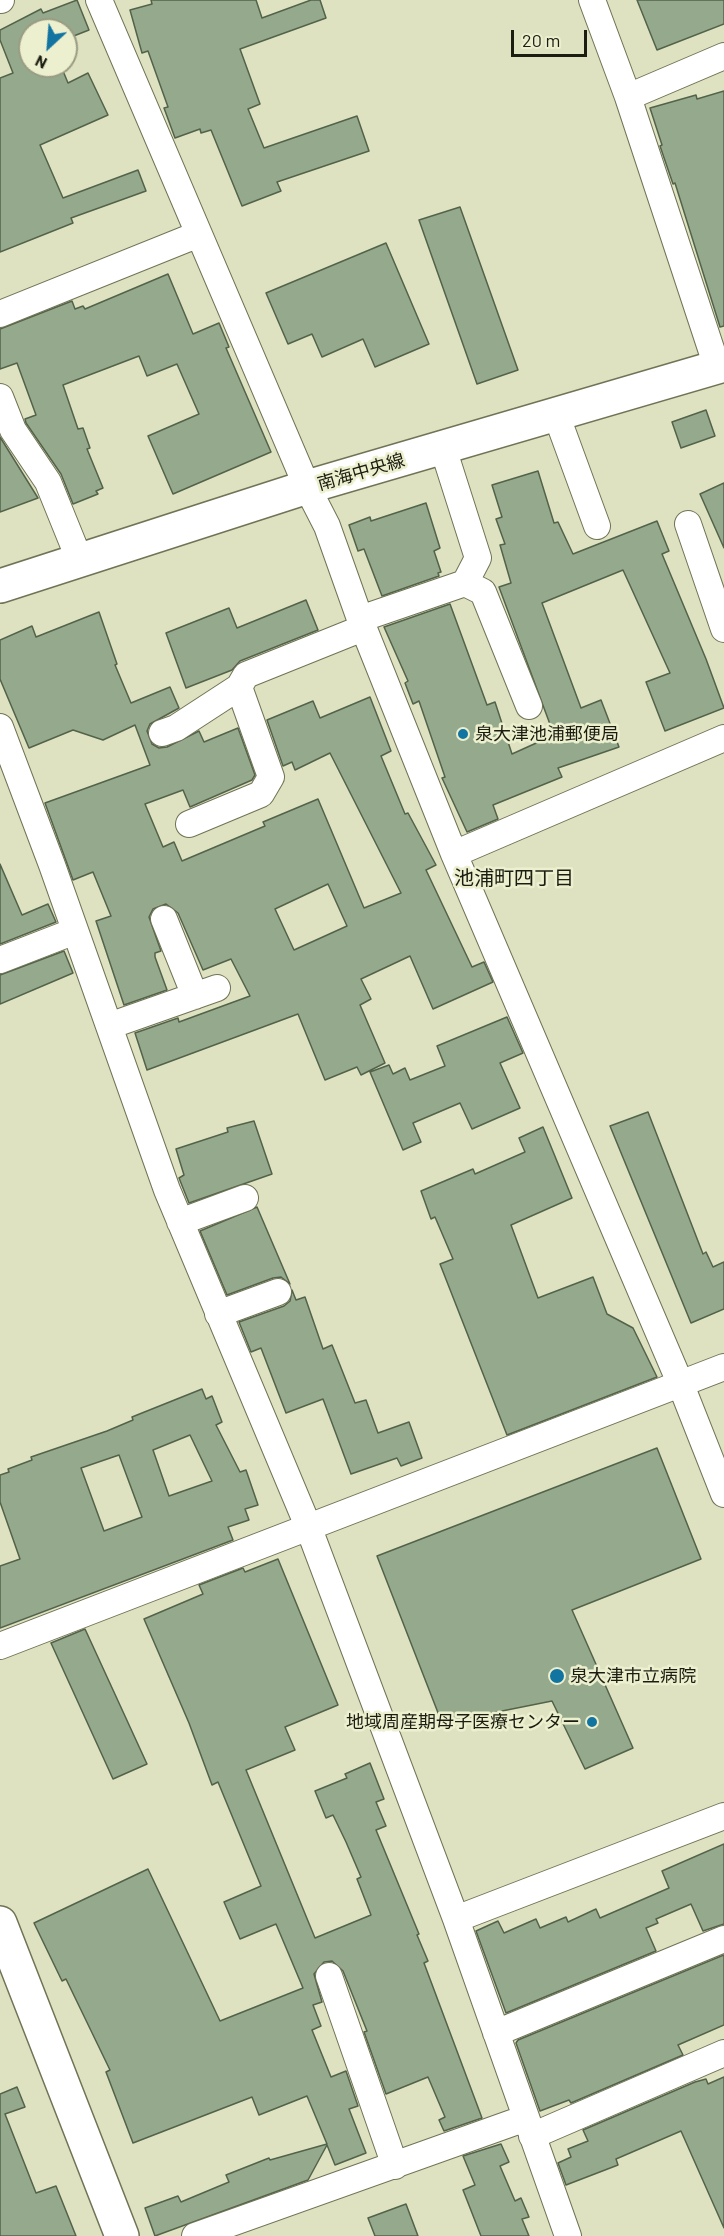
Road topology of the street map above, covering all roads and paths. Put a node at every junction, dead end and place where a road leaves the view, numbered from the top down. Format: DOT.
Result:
graph roads {
  1 [pos="99,0"];
  2 [pos="592,0"];
  3 [pos="724,56"];
  4 [pos="628,97"];
  5 [pos="199,234"];
  6 [pos="0,314"];
  7 [pos="720,366"];
  8 [pos="0,397"];
  9 [pos="556,414"];
  10 [pos="442,448"];
  11 [pos="307,487"];
  12 [pos="688,524"];
  13 [pos="597,526"];
  14 [pos="80,561"];
  15 [pos="465,583"];
  16 [pos="0,586"];
  17 [pos="362,624"];
  18 [pos="724,629"];
  19 [pos="239,687"];
  20 [pos="529,706"];
  21 [pos="0,727"];
  22 [pos="162,733"];
  23 [pos="724,738"];
  24 [pos="189,824"];
  25 [pos="454,854"];
  26 [pos="164,919"];
  27 [pos="75,931"];
  28 [pos="0,960"];
  29 [pos="109,1026"];
  30 [pos="245,1198"];
  31 [pos="180,1222"];
  32 [pos="278,1292"];
  33 [pos="218,1314"];
  34 [pos="724,1367"];
  35 [pos="681,1385"];
  36 [pos="722,1485"];
  37 [pos="308,1526"];
  38 [pos="0,1646"];
  39 [pos="724,1816"];
  40 [pos="456,1919"];
  41 [pos="0,1923"];
  42 [pos="724,1939"];
  43 [pos="329,1976"];
  44 [pos="496,2033"];
  45 [pos="724,2053"];
  46 [pos="529,2127"];
  47 [pos="395,2166"];
  48 [pos="255,2227"];
  49 [pos="122,2236"];
  50 [pos="195,2236"];
  51 [pos="568,2236"];
  1 -- 5 [label="street"];
  2 -- 4 [label="street"];
  3 -- 4 [label="street"];
  4 -- 7 [label="street"];
  5 -- 6 [label="street"];
  5 -- 11 [label="street"];
  7 -- 9 [label="street, 南海中央線"];
  8 -- 14 [label="street"];
  9 -- 10 [label="street, 南海中央線"];
  9 -- 13 [label="street"];
  10 -- 11 [label="street, 南海中央線"];
  10 -- 15 [label="street"];
  11 -- 14 [label="street, 南海中央線"];
  11 -- 17 [label="street"];
  12 -- 18 [label="street"];
  14 -- 16 [label="street, 南海中央線"];
  15 -- 17 [label="street"];
  15 -- 20 [label="street"];
  17 -- 19 [label="street"];
  17 -- 25 [label="street"];
  19 -- 22 [label="street"];
  19 -- 24 [label="street"];
  21 -- 27 [label="street"];
  23 -- 25 [label="street"];
  25 -- 35 [label="street"];
  26 -- 29 [label="street"];
  27 -- 28 [label="street"];
  27 -- 29 [label="street"];
  29 -- 31 [label="street"];
  30 -- 31 [label="street"];
  31 -- 33 [label="street"];
  32 -- 33 [label="street"];
  33 -- 37 [label="street"];
  34 -- 35 [label="street"];
  35 -- 36 [label="street"];
  35 -- 37 [label="street"];
  37 -- 38 [label="street"];
  37 -- 40 [label="street"];
  39 -- 40 [label="street"];
  40 -- 44 [label="street"];
  41 -- 49 [label="street"];
  42 -- 44 [label="street"];
  43 -- 47 [label="street"];
  44 -- 46 [label="street"];
  45 -- 46 [label="street"];
  46 -- 47 [label="street"];
  46 -- 51 [label="street"];
  47 -- 48 [label="street"];
  48 -- 50 [label="street"];
}
